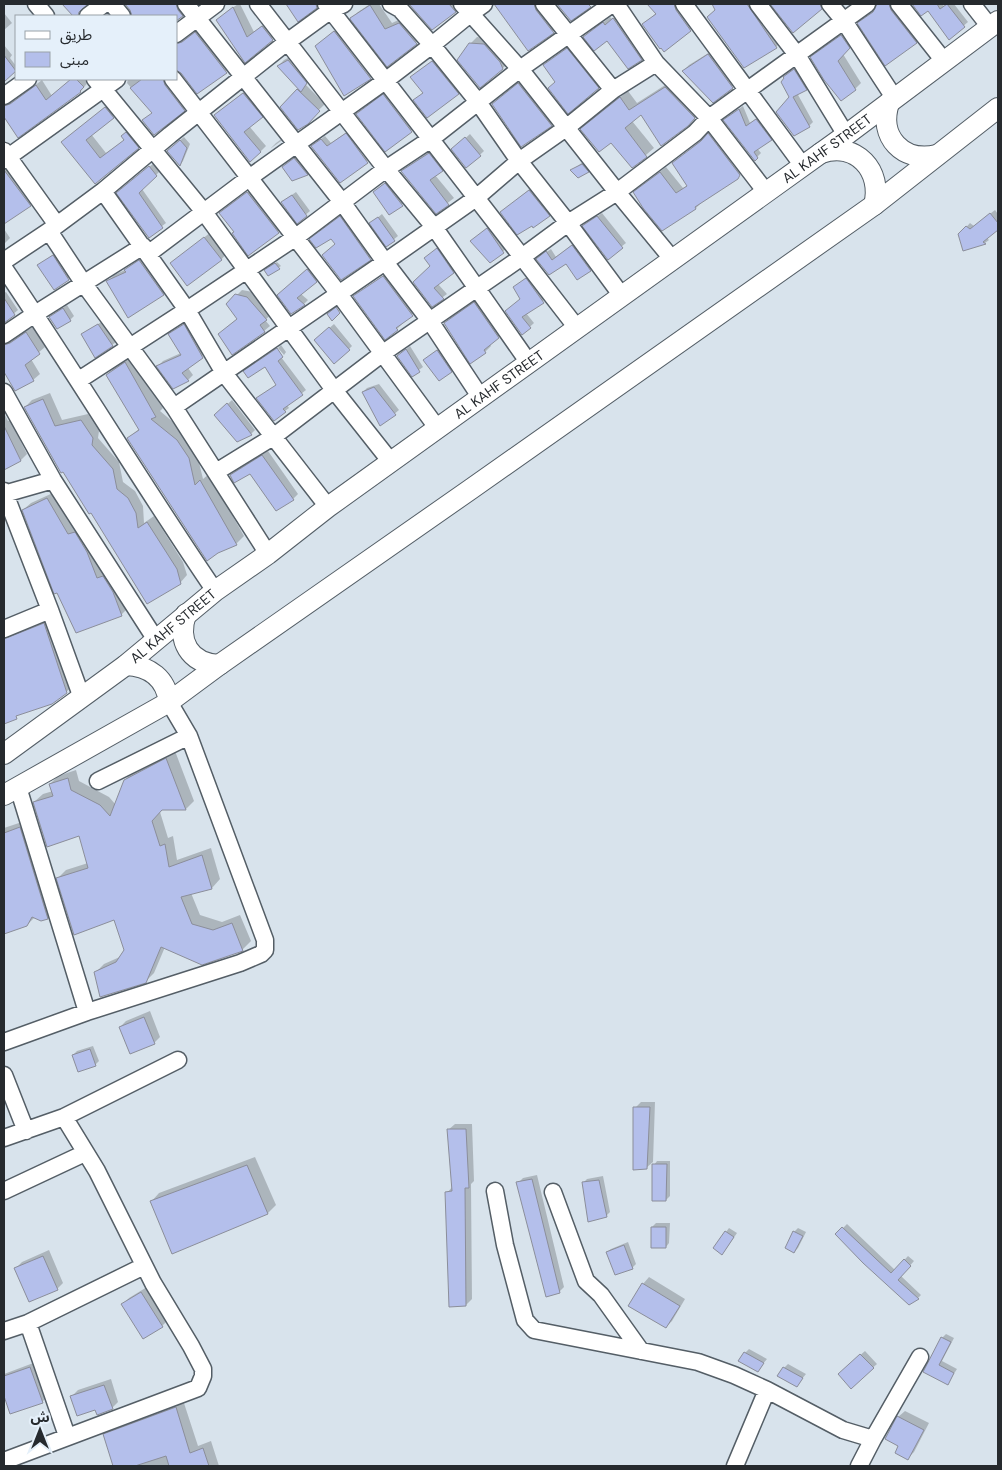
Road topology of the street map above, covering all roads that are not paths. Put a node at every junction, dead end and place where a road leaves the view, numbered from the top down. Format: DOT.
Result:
graph roads {
  1 [pos="36,4"];
  2 [pos="104,4"];
  3 [pos="112,4"];
  4 [pos="186,4"];
  5 [pos="216,4"];
  6 [pos="258,4"];
  7 [pos="391,4"];
  8 [pos="484,4"];
  9 [pos="544,4"];
  10 [pos="612,4"];
  11 [pos="616,4"];
  12 [pos="684,4"];
  13 [pos="758,4"];
  14 [pos="830,4"];
  15 [pos="867,4"];
  16 [pos="899,4"];
  17 [pos="972,4"];
  18 [pos="333,6"];
  19 [pos="466,9"];
  20 [pos="45,15"];
  21 [pos="89,15"];
  22 [pos="121,15"];
  23 [pos="197,19"];
  24 [pos="844,21"];
  25 [pos="994,24"];
  26 [pos="178,33"];
  27 [pos="569,35"];
  28 [pos="287,42"];
  29 [pos="432,45"];
  30 [pos="797,55"];
  31 [pos="944,61"];
  32 [pos="656,63"];
  33 [pos="520,69"];
  34 [pos="243,78"];
  35 [pos="27,80"];
  36 [pos="113,80"];
  37 [pos="174,80"];
  38 [pos="385,81"];
  39 [pos="99,84"];
  40 [pos="614,90"];
  41 [pos="748,90"];
  42 [pos="4,96"];
  43 [pos="892,101"];
  44 [pos="478,102"];
  45 [pos="998,108"];
  46 [pos="342,112"];
  47 [pos="199,114"];
  48 [pos="709,118"];
  49 [pos="566,128"];
  50 [pos="846,135"];
  51 [pos="430,139"];
  52 [pos="297,144"];
  53 [pos="154,150"];
  54 [pos="938,155"];
  55 [pos="5,156"];
  56 [pos="811,160"];
  57 [pos="519,161"];
  58 [pos="386,169"];
  59 [pos="249,178"];
  60 [pos="103,191"];
  61 [pos="617,192"];
  62 [pos="766,192"];
  63 [pos="476,198"];
  64 [pos="342,202"];
  65 [pos="874,205"];
  66 [pos="204,212"];
  67 [pos="568,223"];
  68 [pos="434,227"];
  69 [pos="53,228"];
  70 [pos="296,237"];
  71 [pos="145,250"];
  72 [pos="522,257"];
  73 [pos="673,260"];
  74 [pos="4,261"];
  75 [pos="385,262"];
  76 [pos="4,268"];
  77 [pos="246,270"];
  78 [pos="84,284"];
  79 [pos="477,289"];
  80 [pos="339,294"];
  81 [pos="622,296"];
  82 [pos="187,310"];
  83 [pos="35,314"];
  84 [pos="430,321"];
  85 [pos="577,328"];
  86 [pos="289,330"];
  87 [pos="4,335"];
  88 [pos="130,347"];
  89 [pos="383,354"];
  90 [pos="529,363"];
  91 [pos="224,373"];
  92 [pos="80,380"];
  93 [pos="334,390"];
  94 [pos="4,392"];
  95 [pos="481,398"];
  96 [pos="174,407"];
  97 [pos="438,428"];
  98 [pos="273,437"];
  99 [pos="391,462"];
  100 [pos="216,472"];
  101 [pos="54,480"];
  102 [pos="4,493"];
  103 [pos="328,507"];
  104 [pos="268,554"];
  105 [pos="215,591"];
  106 [pos="50,610"];
  107 [pos="186,614"];
  108 [pos="4,629"];
  109 [pos="156,640"];
  110 [pos="126,665"];
  111 [pos="219,665"];
  112 [pos="82,698"];
  113 [pos="169,702"];
  114 [pos="189,736"];
  115 [pos="4,754"];
  116 [pos="98,781"];
  117 [pos="11,791"];
  118 [pos="87,1012"];
  119 [pos="4,1042"];
  120 [pos="178,1060"];
  121 [pos="4,1075"];
  122 [pos="64,1117"];
  123 [pos="26,1131"];
  124 [pos="4,1138"];
  125 [pos="85,1153"];
  126 [pos="4,1191"];
  127 [pos="495,1191"];
  128 [pos="554,1192"];
  129 [pos="144,1266"];
  130 [pos="28,1322"];
  131 [pos="4,1331"];
  132 [pos="641,1351"];
  133 [pos="920,1357"];
  134 [pos="767,1390"];
  135 [pos="67,1436"];
  136 [pos="873,1439"];
  137 [pos="4,1461"];
  138 [pos="735,1466"];
  139 [pos="859,1466"];
  1 -- 20 [label="street"];
  2 -- 21 [label="street"];
  3 -- 22 [label="street"];
  4 -- 23 [label="street"];
  5 -- 23 [label="street"];
  6 -- 28 [label="street"];
  7 -- 29 [label="street"];
  8 -- 19 [label="street"];
  9 -- 27 [label="street"];
  10 -- 27 [label="street"];
  11 -- 32 [label="street"];
  12 -- 41 [label="street"];
  13 -- 30 [label="street"];
  14 -- 24 [label="street"];
  15 -- 24 [label="street"];
  16 -- 31 [label="street"];
  17 -- 25 [label="street"];
  18 -- 28 [label="street"];
  18 -- 38 [label="street"];
  19 -- 29 [label="street"];
  19 -- 33 [label="street"];
  23 -- 26 [label="street"];
  23 -- 34 [label="street"];
  24 -- 30 [label="street"];
  24 -- 43 [label="street"];
  25 -- 31 [label="main road, AL KAHF STREET"];
  27 -- 33 [label="street"];
  27 -- 40 [label="street"];
  28 -- 34 [label="street"];
  28 -- 46 [label="street"];
  29 -- 38 [label="street"];
  29 -- 44 [label="street"];
  30 -- 41 [label="street"];
  30 -- 50 [label="street"];
  31 -- 43 [label="main road, AL KAHF STREET"];
  32 -- 40 [label="street"];
  32 -- 48 [label="street"];
  33 -- 44 [label="street"];
  33 -- 49 [label="street"];
  34 -- 47 [label="street"];
  34 -- 52 [label="street"];
  35 -- 42 [label="street"];
  36 -- 39 [label="street"];
  37 -- 47 [label="street"];
  38 -- 46 [label="street"];
  38 -- 51 [label="street"];
  39 -- 53 [label="street"];
  39 -- 55 [label="street"];
  40 -- 49 [label="street"];
  41 -- 48 [label="street"];
  41 -- 56 [label="street"];
  43 -- 50 [label="main road, AL KAHF STREET"];
  43 -- 54 [label="main road"];
  44 -- 51 [label="street"];
  44 -- 57 [label="street"];
  45 -- 54 [label="main road"];
  46 -- 52 [label="street"];
  46 -- 58 [label="street"];
  47 -- 53 [label="street"];
  47 -- 59 [label="street"];
  48 -- 61 [label="street"];
  48 -- 62 [label="street"];
  49 -- 57 [label="street"];
  49 -- 61 [label="street"];
  50 -- 56 [label="main road, AL KAHF STREET"];
  51 -- 58 [label="street"];
  51 -- 63 [label="street"];
  52 -- 59 [label="street"];
  52 -- 64 [label="street"];
  53 -- 60 [label="street"];
  53 -- 66 [label="street"];
  54 -- 65 [label="main road"];
  55 -- 69 [label="street"];
  56 -- 62 [label="main road, AL KAHF STREET"];
  56 -- 65 [label="main road"];
  57 -- 63 [label="street"];
  57 -- 67 [label="street"];
  58 -- 64 [label="street"];
  58 -- 68 [label="street"];
  59 -- 66 [label="street"];
  59 -- 70 [label="street"];
  60 -- 69 [label="street"];
  60 -- 71 [label="street"];
  61 -- 67 [label="street"];
  61 -- 73 [label="street"];
  62 -- 73 [label="main road, AL KAHF STREET"];
  63 -- 68 [label="street"];
  63 -- 72 [label="street"];
  64 -- 70 [label="street"];
  64 -- 75 [label="street"];
  65 -- 111 [label="main road"];
  66 -- 71 [label="street"];
  66 -- 77 [label="street"];
  67 -- 72 [label="street"];
  67 -- 81 [label="street"];
  68 -- 75 [label="street"];
  68 -- 79 [label="street"];
  69 -- 74 [label="street"];
  69 -- 78 [label="street"];
  70 -- 77 [label="street"];
  70 -- 80 [label="street"];
  71 -- 78 [label="street"];
  71 -- 82 [label="street"];
  72 -- 79 [label="street"];
  72 -- 85 [label="street"];
  73 -- 81 [label="main road, AL KAHF STREET"];
  75 -- 80 [label="street"];
  75 -- 84 [label="street"];
  76 -- 83 [label="street"];
  77 -- 82 [label="street"];
  77 -- 86 [label="street"];
  78 -- 83 [label="street"];
  78 -- 88 [label="street"];
  79 -- 84 [label="street"];
  79 -- 90 [label="street"];
  80 -- 86 [label="street"];
  80 -- 89 [label="street"];
  81 -- 85 [label="main road, AL KAHF STREET"];
  82 -- 88 [label="street"];
  82 -- 91 [label="street"];
  83 -- 87 [label="street"];
  83 -- 92 [label="street"];
  84 -- 89 [label="street"];
  84 -- 95 [label="street"];
  85 -- 90 [label="main road, AL KAHF STREET"];
  86 -- 91 [label="street"];
  86 -- 93 [label="street"];
  88 -- 92 [label="street"];
  88 -- 96 [label="street"];
  89 -- 93 [label="street"];
  89 -- 97 [label="street"];
  90 -- 95 [label="main road, AL KAHF STREET"];
  91 -- 96 [label="street"];
  91 -- 98 [label="street"];
  92 -- 105 [label="street"];
  93 -- 98 [label="street"];
  93 -- 99 [label="street"];
  94 -- 101 [label="street"];
  95 -- 97 [label="main road, AL KAHF STREET"];
  96 -- 100 [label="street"];
  97 -- 99 [label="main road, AL KAHF STREET"];
  98 -- 100 [label="street"];
  98 -- 103 [label="street"];
  99 -- 103 [label="main road, AL KAHF STREET"];
  100 -- 104 [label="street"];
  101 -- 102 [label="street"];
  101 -- 109 [label="street"];
  102 -- 106 [label="street"];
  103 -- 104 [label="main road, AL KAHF STREET"];
  104 -- 105 [label="main road, AL KAHF STREET"];
  105 -- 107 [label="main road, AL KAHF STREET"];
  106 -- 108 [label="street"];
  106 -- 112 [label="street"];
  107 -- 109 [label="main road, AL KAHF STREET"];
  107 -- 111 [label="main road"];
  109 -- 110 [label="main road, AL KAHF STREET"];
  110 -- 112 [label="main road, AL KAHF STREET"];
  110 -- 113 [label="main road"];
  111 -- 113 [label="main road"];
  112 -- 115 [label="main road, AL KAHF STREET"];
  113 -- 114 [label="street"];
  113 -- 117 [label="main road"];
  114 -- 116 [label="street"];
  114 -- 118 [label="street"];
  117 -- 118 [label="street"];
  118 -- 119 [label="street"];
  120 -- 122 [label="street"];
  121 -- 123 [label="street"];
  122 -- 123 [label="street"];
  122 -- 125 [label="street"];
  123 -- 124 [label="street"];
  125 -- 126 [label="street"];
  125 -- 129 [label="street"];
  127 -- 132 [label="street"];
  128 -- 132 [label="street"];
  129 -- 130 [label="street"];
  129 -- 135 [label="street"];
  130 -- 131 [label="street"];
  130 -- 135 [label="street"];
  132 -- 134 [label="street"];
  133 -- 136 [label="street"];
  134 -- 136 [label="street"];
  134 -- 138 [label="street"];
  135 -- 137 [label="street"];
  136 -- 139 [label="street"];
}
